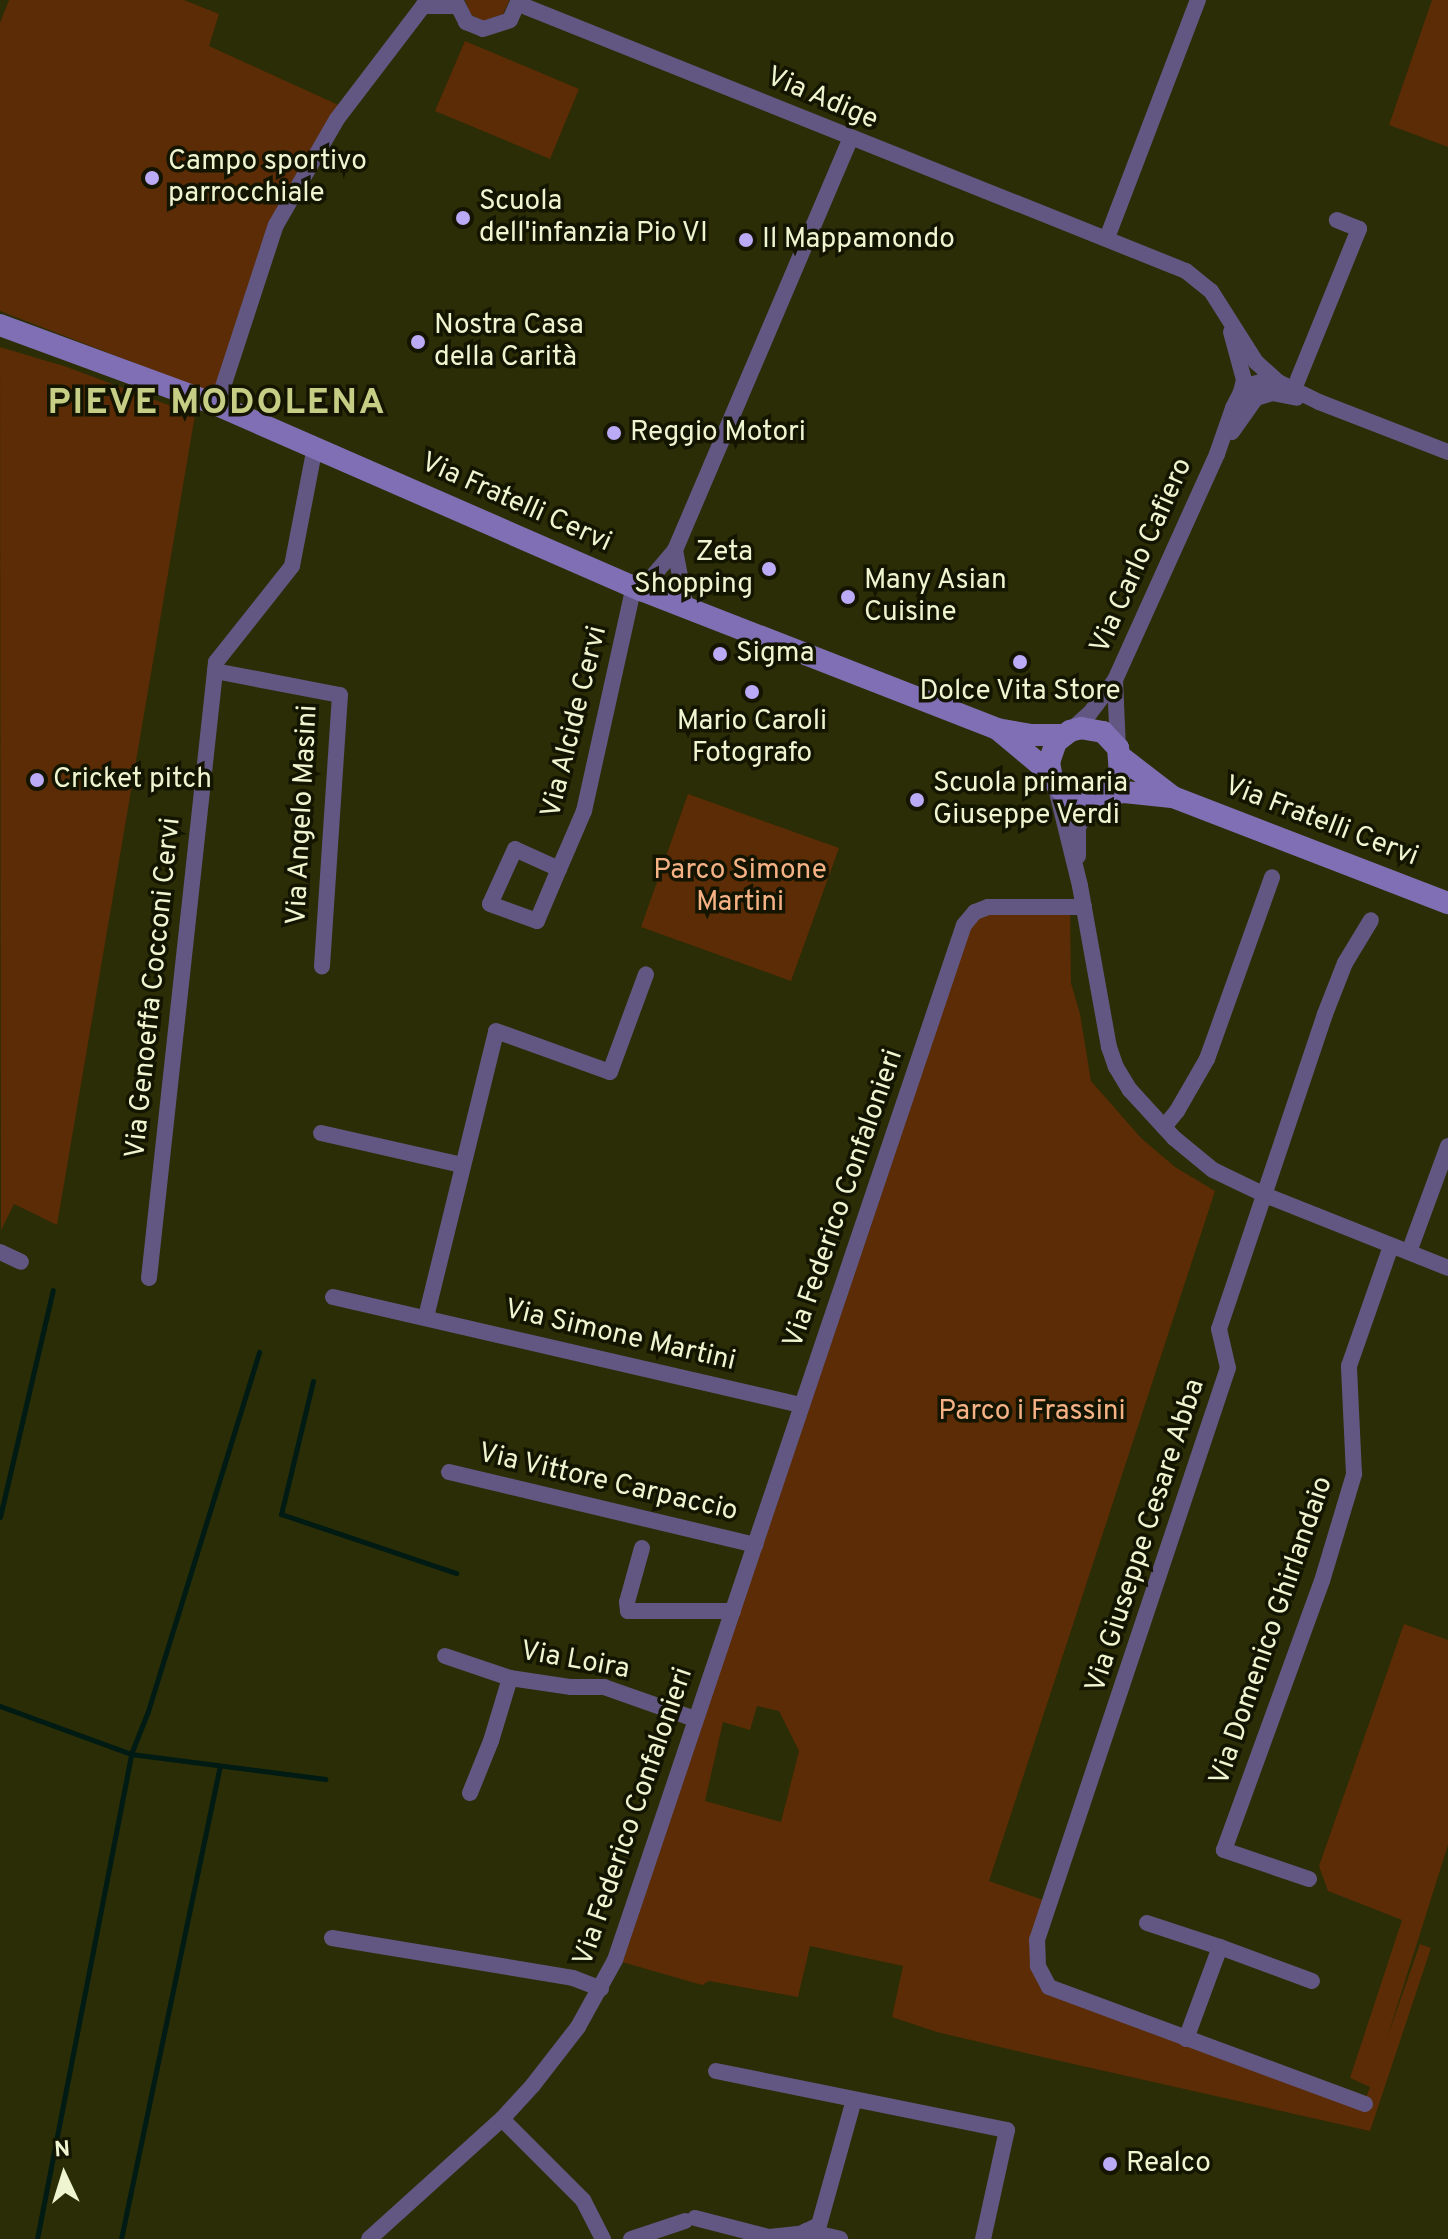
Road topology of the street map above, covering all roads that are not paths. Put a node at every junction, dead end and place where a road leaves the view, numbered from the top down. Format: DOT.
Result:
graph roads {
  1 [pos="1198,0"];
  2 [pos="519,2"];
  3 [pos="455,3"];
  4 [pos="850,139"];
  5 [pos="1337,220"];
  6 [pos="1107,238"];
  7 [pos="1230,326"];
  8 [pos="4,328"];
  9 [pos="1278,382"];
  10 [pos="1294,389"];
  11 [pos="1241,392"];
  12 [pos="1319,402"];
  13 [pos="217,405"];
  14 [pos="315,446"];
  15 [pos="1448,452"];
  16 [pos="1217,454"];
  17 [pos="675,550"];
  18 [pos="637,588"];
  19 [pos="686,607"];
  20 [pos="215,671"];
  21 [pos="1115,680"];
  22 [pos="997,729"];
  23 [pos="1067,733"];
  24 [pos="1119,752"];
  25 [pos="1052,778"];
  26 [pos="1173,797"];
  27 [pos="1099,798"];
  28 [pos="559,869"];
  29 [pos="1272,877"];
  30 [pos="1080,886"];
  31 [pos="1448,903"];
  32 [pos="1084,907"];
  33 [pos="1371,920"];
  34 [pos="322,966"];
  35 [pos="646,974"];
  36 [pos="1164,1127"];
  37 [pos="321,1133"];
  38 [pos="1448,1146"];
  39 [pos="462,1165"];
  40 [pos="1265,1195"];
  41 [pos="1391,1246"];
  42 [pos="0,1252"];
  43 [pos="1409,1252"];
  44 [pos="21,1262"];
  45 [pos="1448,1268"];
  46 [pos="149,1278"];
  47 [pos="333,1297"];
  48 [pos="426,1317"];
  49 [pos="802,1405"];
  50 [pos="449,1472"];
  51 [pos="755,1545"];
  52 [pos="642,1548"];
  53 [pos="733,1611"];
  54 [pos="445,1656"];
  55 [pos="510,1678"];
  56 [pos="695,1719"];
  57 [pos="470,1793"];
  58 [pos="1309,1879"];
  59 [pos="1147,1923"];
  60 [pos="332,1938"];
  61 [pos="1220,1947"];
  62 [pos="1312,1981"];
  63 [pos="601,1989"];
  64 [pos="1186,2039"];
  65 [pos="716,2071"];
  66 [pos="854,2100"];
  67 [pos="1365,2104"];
  68 [pos="502,2119"];
  69 [pos="806,2231"];
  70 [pos="369,2239"];
  71 [pos="603,2239"];
  72 [pos="631,2239"];
  73 [pos="840,2239"];
  74 [pos="983,2239"];
  1 -- 6 [label="street"];
  2 -- 3 [label="street, Via Adige"];
  2 -- 4 [label="street, Via Adige"];
  3 -- 13 [label="street"];
  4 -- 6 [label="street, Via Adige"];
  4 -- 17 [label="street"];
  5 -- 10 [label="street"];
  6 -- 7 [label="street, Via Adige"];
  7 -- 9 [label="street, Via Adige"];
  7 -- 11 [label="street, Via Adige"];
  8 -- 13 [label="main road, Via Fratelli Cervi"];
  9 -- 10 [label="street, Via Carlo Cafiero"];
  9 -- 11 [label="street"];
  10 -- 12 [label="street, Via Carlo Cafiero"];
  11 -- 16 [label="street, Via Carlo Cafiero"];
  12 -- 15 [label="street, Via Carlo Cafiero"];
  12 -- 16 [label="street, Via Carlo Cafiero"];
  13 -- 14 [label="main road, Via Fratelli Cervi"];
  14 -- 18 [label="main road, Via Fratelli Cervi"];
  14 -- 20 [label="street, Via Genoeffa Cocconi Cervi"];
  16 -- 21 [label="street, Via Carlo Cafiero"];
  17 -- 18 [label="street"];
  17 -- 19 [label="street"];
  18 -- 19 [label="main road, Via Fratelli Cervi"];
  18 -- 28 [label="street, Via Alcide Cervi"];
  19 -- 22 [label="main road, Via Fratelli Cervi"];
  20 -- 34 [label="street, Via Angelo Masini"];
  20 -- 46 [label="street, Via Genoeffa Cocconi Cervi"];
  21 -- 23 [label="street, Via Carlo Cafiero"];
  21 -- 24 [label="street, Via Carlo Cafiero"];
  22 -- 23 [label="main road, Via Fratelli Cervi"];
  22 -- 25 [label="main road, Via Fratelli Cervi"];
  23 -- 24 [label="main road, Via Fratelli Cervi"];
  23 -- 25 [label="main road"];
  24 -- 26 [label="main road, Via Fratelli Cervi"];
  24 -- 27 [label="main road"];
  25 -- 27 [label="main road, Via Fratelli Cervi"];
  25 -- 30 [label="street"];
  26 -- 27 [label="main road, Via Fratelli Cervi"];
  26 -- 31 [label="main road, Via Fratelli Cervi"];
  27 -- 30 [label="street"];
  28 -- 28 [label="street, Via Alcide Cervi"];
  29 -- 36 [label="street"];
  30 -- 32 [label="street"];
  32 -- 36 [label="street"];
  32 -- 49 [label="street, Via Federico Confalonieri"];
  33 -- 40 [label="street, Via Giuseppe Cesare Abba"];
  35 -- 39 [label="street"];
  36 -- 40 [label="street"];
  37 -- 39 [label="street"];
  38 -- 43 [label="street"];
  39 -- 48 [label="street"];
  40 -- 41 [label="street"];
  40 -- 64 [label="street, Via Giuseppe Cesare Abba"];
  41 -- 43 [label="street"];
  41 -- 58 [label="street, Via Domenico Ghirlandaio"];
  42 -- 44 [label="street"];
  43 -- 45 [label="street"];
  47 -- 48 [label="street, Via Simone Martini"];
  48 -- 49 [label="street, Via Simone Martini"];
  49 -- 51 [label="street, Via Federico Confalonieri"];
  50 -- 51 [label="street, Via Vittore Carpaccio"];
  51 -- 53 [label="street, Via Federico Confalonieri"];
  52 -- 53 [label="street"];
  53 -- 56 [label="street, Via Federico Confalonieri"];
  54 -- 55 [label="street, Via Loira"];
  55 -- 56 [label="street, Via Loira"];
  55 -- 57 [label="street"];
  56 -- 63 [label="street, Via Federico Confalonieri"];
  59 -- 61 [label="street"];
  60 -- 63 [label="street"];
  61 -- 62 [label="street"];
  61 -- 64 [label="street"];
  63 -- 68 [label="street, Via Federico Confalonieri"];
  64 -- 67 [label="street, Via Giuseppe Cesare Abba"];
  65 -- 66 [label="street"];
  66 -- 69 [label="street"];
  66 -- 74 [label="street"];
  68 -- 70 [label="street, Via Federico Confalonieri"];
  68 -- 71 [label="street"];
  69 -- 72 [label="street"];
  69 -- 73 [label="street"];
}
